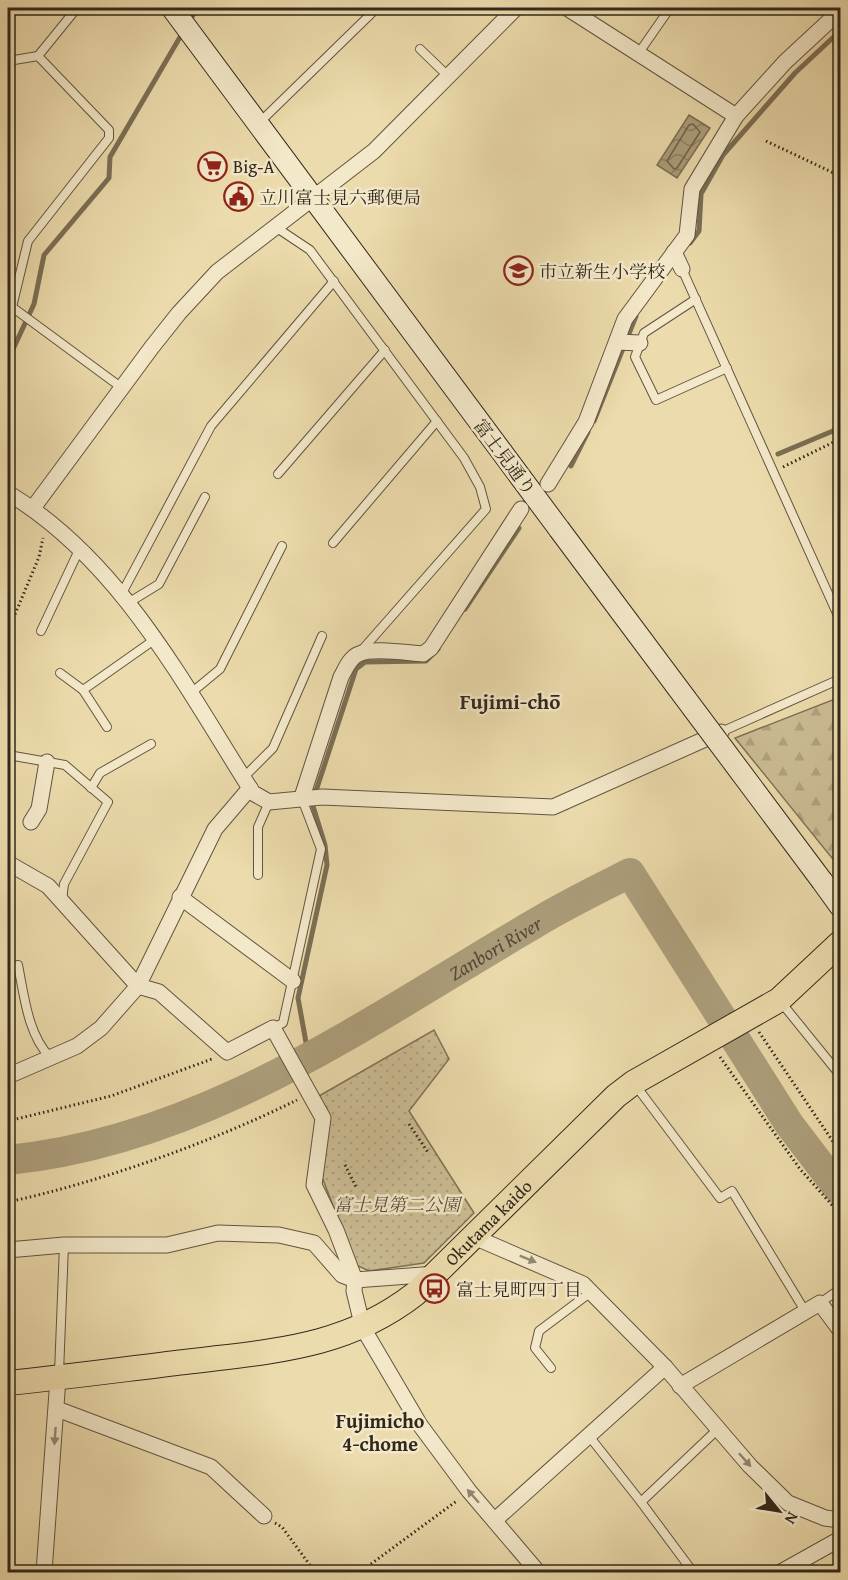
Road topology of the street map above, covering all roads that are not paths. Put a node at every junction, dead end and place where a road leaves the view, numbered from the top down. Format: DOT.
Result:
graph roads {
  1 [pos="77,8"];
  2 [pos="377,8"];
  3 [pos="516,8"];
  4 [pos="570,8"];
  5 [pos="670,8"];
  6 [pos="840,11"];
  7 [pos="182,20"];
  8 [pos="420,49"];
  9 [pos="638,54"];
  10 [pos="38,56"];
  11 [pos="8,61"];
  12 [pos="449,76"];
  13 [pos="736,116"];
  14 [pos="259,124"];
  15 [pos="313,197"];
  16 [pos="274,226"];
  17 [pos="675,253"];
  18 [pos="682,269"];
  19 [pos="334,282"];
  20 [pos="696,299"];
  21 [pos="10,311"];
  22 [pos="617,342"];
  23 [pos="640,343"];
  24 [pos="385,350"];
  25 [pos="728,368"];
  26 [pos="122,388"];
  27 [pos="437,421"];
  28 [pos="278,474"];
  29 [pos="548,484"];
  30 [pos="8,493"];
  31 [pos="205,497"];
  32 [pos="33,508"];
  33 [pos="520,509"];
  34 [pos="333,543"];
  35 [pos="282,546"];
  36 [pos="80,550"];
  37 [pos="124,599"];
  38 [pos="840,621"];
  39 [pos="41,631"];
  40 [pos="322,636"];
  41 [pos="154,640"];
  42 [pos="358,654"];
  43 [pos="60,673"];
  44 [pos="840,679"];
  45 [pos="83,690"];
  46 [pos="191,693"];
  47 [pos="107,727"];
  48 [pos="721,732"];
  49 [pos="151,744"];
  50 [pos="8,755"];
  51 [pos="47,762"];
  52 [pos="247,783"];
  53 [pos="91,788"];
  54 [pos="311,797"];
  55 [pos="269,802"];
  56 [pos="31,822"];
  57 [pos="8,863"];
  58 [pos="258,875"];
  59 [pos="180,897"];
  60 [pos="62,901"];
  61 [pos="840,906"];
  62 [pos="840,944"];
  63 [pos="18,965"];
  64 [pos="293,981"];
  65 [pos="138,986"];
  66 [pos="779,1000"];
  67 [pos="273,1028"];
  68 [pos="50,1057"];
  69 [pos="840,1075"];
  70 [pos="8,1076"];
  71 [pos="633,1083"];
  72 [pos="474,1237"];
  73 [pos="64,1245"];
  74 [pos="8,1250"];
  75 [pos="436,1275"];
  76 [pos="355,1280"];
  77 [pos="840,1289"];
  78 [pos="591,1293"];
  79 [pos="820,1303"];
  80 [pos="805,1311"];
  81 [pos="363,1328"];
  82 [pos="840,1330"];
  83 [pos="665,1367"];
  84 [pos="551,1368"];
  85 [pos="58,1378"];
  86 [pos="8,1383"];
  87 [pos="680,1386"];
  88 [pos="57,1409"];
  89 [pos="718,1429"];
  90 [pos="589,1436"];
  91 [pos="641,1502"];
  92 [pos="264,1516"];
  93 [pos="495,1520"];
  94 [pos="840,1520"];
  95 [pos="840,1539"];
  96 [pos="44,1572"];
  97 [pos="538,1572"];
  98 [pos="693,1572"];
  99 [pos="781,1572"];
  1 -- 10 [label="lane"];
  2 -- 14 [label="lane"];
  3 -- 12 [label="street"];
  4 -- 9 [label="street"];
  5 -- 9 [label="lane"];
  6 -- 13 [label="street"];
  7 -- 14 [label="street, 富士見通り"];
  8 -- 12 [label="lane"];
  9 -- 13 [label="street"];
  10 -- 11 [label="lane"];
  10 -- 21 [label="lane"];
  12 -- 15 [label="street"];
  13 -- 17 [label="street"];
  14 -- 15 [label="street, 富士見通り"];
  15 -- 16 [label="street"];
  15 -- 61 [label="street, 富士見通り, bridge"];
  16 -- 19 [label="lane"];
  16 -- 26 [label="street"];
  17 -- 18 [label="street"];
  17 -- 22 [label="street"];
  18 -- 20 [label="lane"];
  19 -- 24 [label="lane"];
  19 -- 37 [label="lane"];
  20 -- 23 [label="lane"];
  20 -- 25 [label="lane"];
  21 -- 26 [label="lane"];
  22 -- 23 [label="street"];
  22 -- 29 [label="street"];
  23 -- 25 [label="lane"];
  24 -- 27 [label="lane"];
  24 -- 28 [label="lane"];
  25 -- 38 [label="lane"];
  26 -- 32 [label="street"];
  27 -- 34 [label="lane"];
  27 -- 42 [label="lane"];
  30 -- 32 [label="street"];
  31 -- 37 [label="lane"];
  32 -- 36 [label="street"];
  33 -- 42 [label="street"];
  35 -- 46 [label="lane"];
  36 -- 37 [label="street"];
  36 -- 39 [label="lane"];
  37 -- 41 [label="street"];
  40 -- 52 [label="lane"];
  41 -- 45 [label="lane"];
  41 -- 46 [label="street"];
  42 -- 54 [label="street"];
  43 -- 45 [label="lane"];
  44 -- 48 [label="lane"];
  45 -- 47 [label="lane"];
  46 -- 52 [label="street"];
  48 -- 54 [label="street"];
  49 -- 53 [label="lane"];
  50 -- 51 [label="lane"];
  51 -- 53 [label="lane"];
  51 -- 56 [label="street"];
  52 -- 55 [label="street"];
  52 -- 59 [label="street"];
  53 -- 60 [label="lane"];
  54 -- 55 [label="street"];
  54 -- 64 [label="lane"];
  55 -- 58 [label="lane"];
  57 -- 60 [label="street"];
  59 -- 64 [label="street"];
  59 -- 65 [label="street"];
  60 -- 65 [label="street"];
  62 -- 66 [label="main road, Okutama kaido"];
  63 -- 68 [label="lane"];
  64 -- 67 [label="lane"];
  65 -- 67 [label="street"];
  65 -- 68 [label="street"];
  66 -- 69 [label="lane"];
  66 -- 71 [label="main road, Okutama kaido"];
  67 -- 76 [label="street"];
  68 -- 70 [label="street"];
  71 -- 72 [label="main road, Okutama kaido"];
  71 -- 80 [label="lane"];
  72 -- 75 [label="main road, Okutama kaido"];
  72 -- 78 [label="street, one-way"];
  73 -- 74 [label="street"];
  73 -- 76 [label="street"];
  73 -- 85 [label="lane"];
  75 -- 76 [label="street"];
  75 -- 81 [label="main road, Okutama kaido"];
  76 -- 81 [label="street"];
  77 -- 79 [label="lane"];
  78 -- 83 [label="street"];
  78 -- 84 [label="lane"];
  79 -- 80 [label="street"];
  79 -- 82 [label="street"];
  80 -- 87 [label="street"];
  81 -- 85 [label="main road, Okutama kaido"];
  93 -- 81 [label="street, one-way"];
  83 -- 87 [label="street"];
  83 -- 90 [label="street"];
  85 -- 86 [label="main road, Okutama kaido"];
  85 -- 88 [label="street"];
  87 -- 89 [label="street"];
  88 -- 92 [label="street"];
  88 -- 96 [label="street, one-way"];
  89 -- 91 [label="lane"];
  89 -- 94 [label="street, one-way"];
  90 -- 91 [label="lane"];
  90 -- 93 [label="street"];
  91 -- 98 [label="lane"];
  93 -- 97 [label="street"];
  95 -- 99 [label="street"];
}
